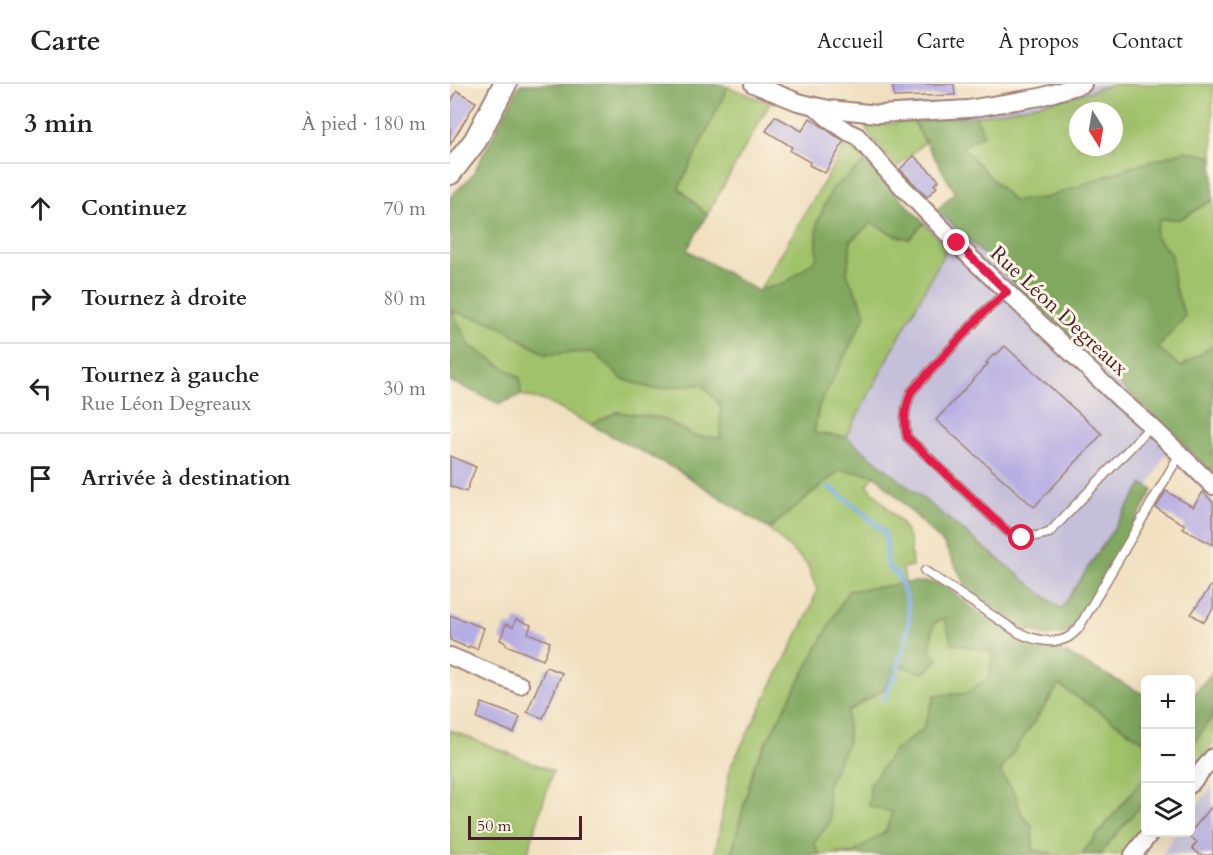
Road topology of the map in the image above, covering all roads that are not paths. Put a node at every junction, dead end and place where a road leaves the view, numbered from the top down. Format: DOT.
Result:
graph roads {
  1 [pos="505,84"];
  2 [pos="753,84"];
  3 [pos="1083,84"];
  4 [pos="1042,90"];
  5 [pos="822,108"];
  6 [pos="857,113"];
  7 [pos="856,136"];
  8 [pos="450,172"];
  9 [pos="1007,292"];
  10 [pos="1151,426"];
  11 [pos="1180,454"];
  12 [pos="1213,486"];
  13 [pos="925,571"];
  14 [pos="450,656"];
  15 [pos="520,685"];
  16 [pos="1213,757"];
  17 [pos="1193,783"];
  18 [pos="1147,837"];
  19 [pos="1133,855"];
  1 -- 8 [label="street"];
  2 -- 5 [label="street, Rue Léon Degreaux"];
  3 -- 4 [label="street"];
  4 -- 6 [label="street"];
  5 -- 6 [label="street"];
  5 -- 7 [label="street, Rue Léon Degreaux"];
  6 -- 7 [label="street"];
  7 -- 9 [label="street, Rue Léon Degreaux"];
  9 -- 10 [label="street, Rue Léon Degreaux"];
  9 -- 10 [label="lane"];
  10 -- 11 [label="street, Rue Léon Degreaux"];
  11 -- 12 [label="street, Rue Léon Degreaux"];
  11 -- 13 [label="lane"];
  14 -- 15 [label="street"];
  16 -- 17 [label="street"];
  18 -- 19 [label="street"];
}
